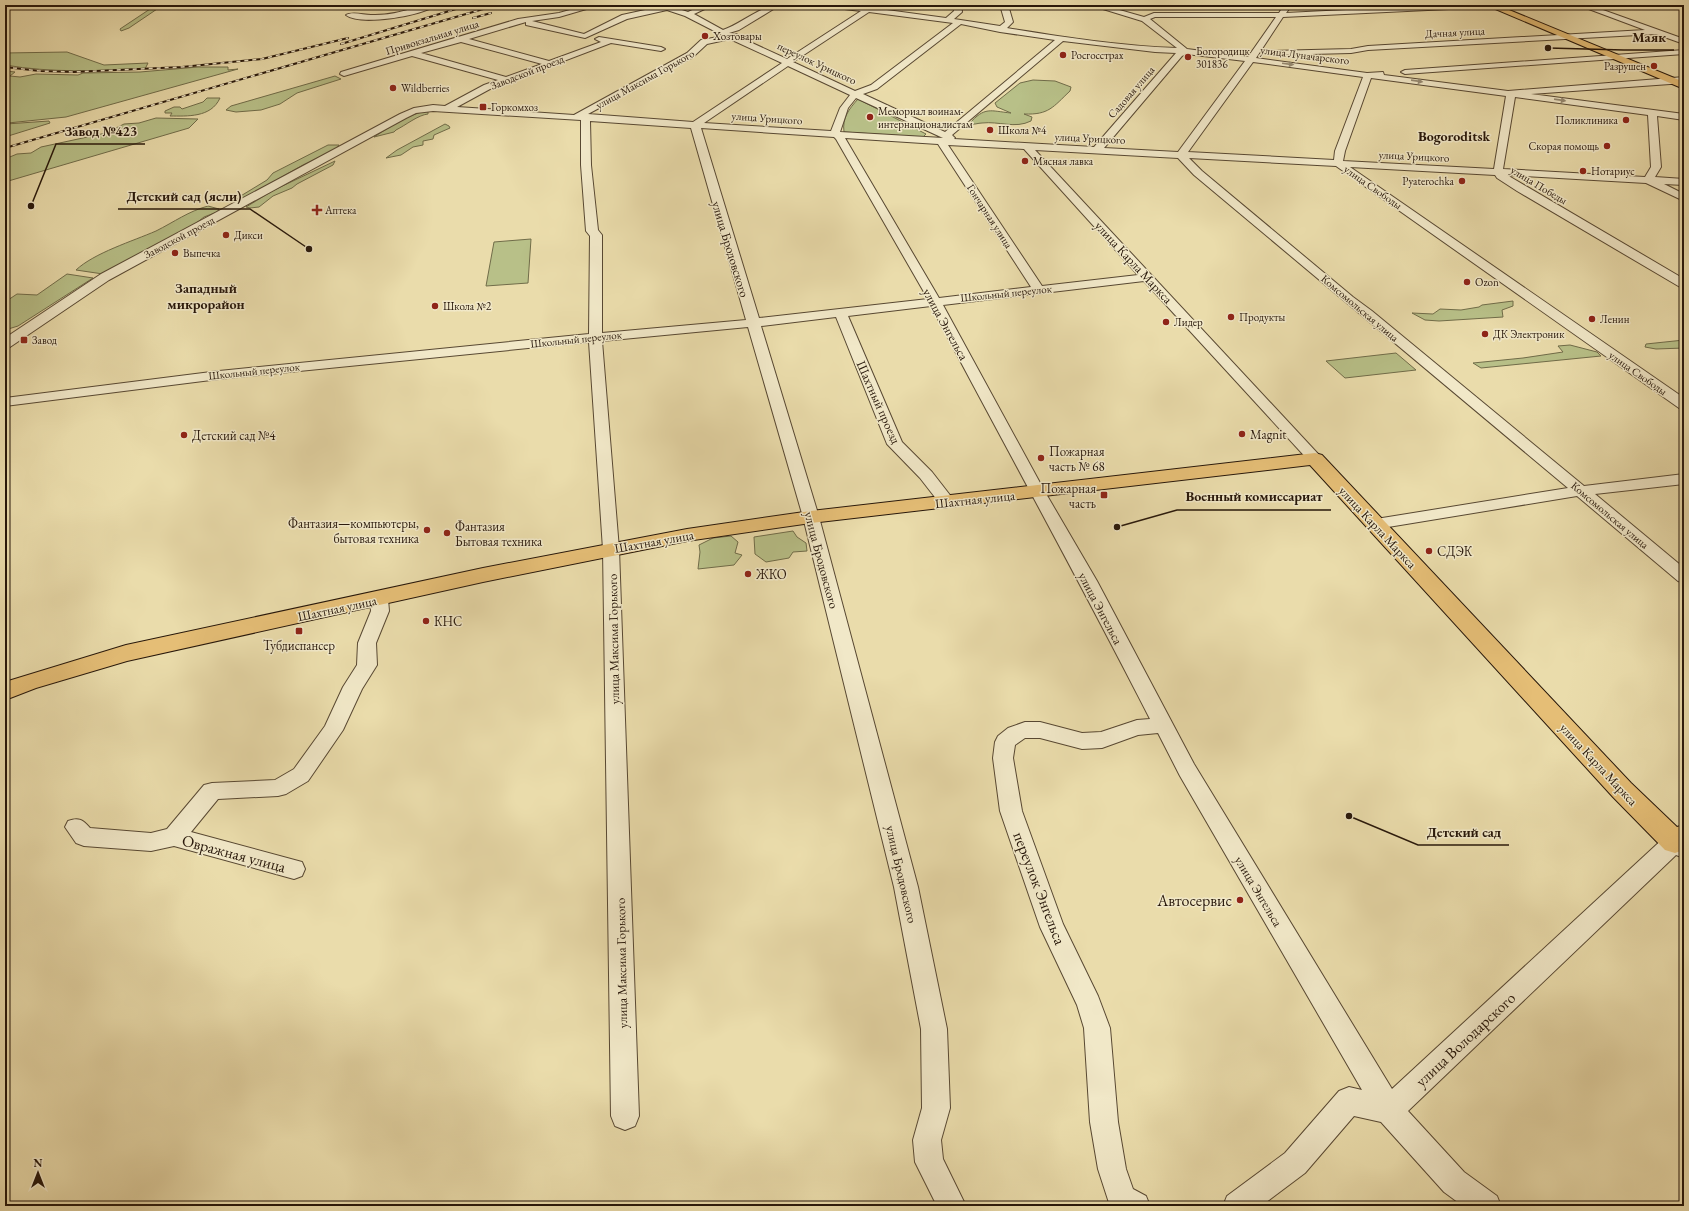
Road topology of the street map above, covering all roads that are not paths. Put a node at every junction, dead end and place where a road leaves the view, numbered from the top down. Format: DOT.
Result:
graph roads {
  1 [pos="432,5"];
  2 [pos="596,5"];
  3 [pos="709,5"];
  4 [pos="776,5"];
  5 [pos="828,5"];
  6 [pos="1004,5"];
  7 [pos="1094,5"];
  8 [pos="1194,5"];
  9 [pos="1490,5"];
  10 [pos="1582,5"];
  11 [pos="663,6"];
  12 [pos="868,8"];
  13 [pos="1285,10"];
  14 [pos="688,14"];
  15 [pos="350,15"];
  16 [pos="1187,15"];
  17 [pos="954,16"];
  18 [pos="1145,19"];
  19 [pos="521,21"];
  20 [pos="1000,30"];
  21 [pos="724,32"];
  22 [pos="1656,32"];
  23 [pos="584,36"];
  24 [pos="734,36"];
  25 [pos="1567,37"];
  26 [pos="460,39"];
  27 [pos="1061,39"];
  28 [pos="610,41"];
  29 [pos="1684,42"];
  30 [pos="661,49"];
  31 [pos="1184,51"];
  32 [pos="1684,52"];
  33 [pos="414,54"];
  34 [pos="1253,56"];
  35 [pos="1614,57"];
  36 [pos="789,62"];
  37 [pos="548,63"];
  38 [pos="344,74"];
  39 [pos="1368,75"];
  40 [pos="507,80"];
  41 [pos="1684,80"];
  42 [pos="1673,81"];
  43 [pos="1684,86"];
  44 [pos="1510,93"];
  45 [pos="856,94"];
  46 [pos="448,108"];
  47 [pos="424,109"];
  48 [pos="1652,113"];
  49 [pos="583,117"];
  50 [pos="1684,117"];
  51 [pos="695,125"];
  52 [pos="933,130"];
  53 [pos="835,134"];
  54 [pos="944,139"];
  55 [pos="922,140"];
  56 [pos="1030,147"];
  57 [pos="1097,150"];
  58 [pos="1181,155"];
  59 [pos="1338,163"];
  60 [pos="1498,172"];
  61 [pos="1648,180"];
  62 [pos="1684,182"];
  63 [pos="1684,198"];
  64 [pos="1148,277"];
  65 [pos="1684,284"];
  66 [pos="1039,290"];
  67 [pos="934,301"];
  68 [pos="840,312"];
  69 [pos="753,323"];
  70 [pos="595,337"];
  71 [pos="5,344"];
  72 [pos="5,402"];
  73 [pos="1684,405"];
  74 [pos="1315,459"];
  75 [pos="1684,479"];
  76 [pos="1581,491"];
  77 [pos="1037,492"];
  78 [pos="947,502"];
  79 [pos="811,517"];
  80 [pos="1376,524"];
  81 [pos="611,549"];
  82 [pos="1684,577"];
  83 [pos="379,599"];
  84 [pos="5,691"];
  85 [pos="1162,725"];
  86 [pos="76,827"];
  87 [pos="174,837"];
  88 [pos="1681,842"];
  89 [pos="294,869"];
  90 [pos="1389,1110"];
  91 [pos="625,1116"];
  92 [pos="952,1206"];
  93 [pos="1136,1206"];
  94 [pos="1237,1206"];
  95 [pos="1487,1206"];
  1 -- 15 [label="street"];
  2 -- 19 [label="street, Привокзальная улица"];
  3 -- 14 [label="street"];
  4 -- 21 [label="street"];
  5 -- 12 [label="street, улица Луначарского"];
  6 -- 20 [label="street"];
  7 -- 18 [label="street"];
  8 -- 16 [label="street"];
  9 -- 13 [label="street"];
  9 -- 25 [label="main road"];
  10 -- 22 [label="street"];
  11 -- 14 [label="street, переулок Урицкого"];
  11 -- 23 [label="street"];
  12 -- 17 [label="street, улица Луначарского"];
  12 -- 36 [label="street"];
  13 -- 16 [label="street"];
  13 -- 34 [label="street"];
  14 -- 21 [label="street, переулок Урицкого"];
  16 -- 18 [label="street"];
  17 -- 20 [label="street, улица Луначарского"];
  17 -- 45 [label="street"];
  18 -- 31 [label="street"];
  19 -- 23 [label="street"];
  19 -- 26 [label="street, Привокзальная улица"];
  20 -- 27 [label="street, улица Луначарского"];
  21 -- 24 [label="street, переулок Урицкого"];
  22 -- 25 [label="street, Дачная улица"];
  22 -- 29 [label="street"];
  23 -- 28 [label="street"];
  24 -- 36 [label="street, переулок Урицкого"];
  24 -- 49 [label="street, улица Максима Горького"];
  25 -- 34 [label="street, Дачная улица"];
  25 -- 35 [label="main road"];
  26 -- 33 [label="street, Привокзальная улица"];
  26 -- 37 [label="street"];
  27 -- 31 [label="street, улица Луначарского"];
  27 -- 54 [label="street"];
  28 -- 30 [label="street"];
  28 -- 37 [label="street, Заводской проезд"];
  31 -- 34 [label="street, улица Луначарского"];
  31 -- 57 [label="street, Садовая улица"];
  32 -- 35 [label="street"];
  33 -- 38 [label="street, Привокзальная улица"];
  33 -- 40 [label="street"];
  34 -- 39 [label="street, улица Луначарского, one-way"];
  34 -- 58 [label="street"];
  35 -- 39 [label="street"];
  35 -- 42 [label="main road"];
  36 -- 45 [label="street, переулок Урицкого"];
  36 -- 51 [label="street"];
  37 -- 40 [label="street, Заводской проезд"];
  39 -- 44 [label="street, улица Луначарского, one-way"];
  39 -- 59 [label="street, улица Свободы"];
  40 -- 46 [label="street, Заводской проезд"];
  41 -- 42 [label="street"];
  42 -- 43 [label="main road"];
  42 -- 44 [label="street"];
  44 -- 48 [label="street, улица Луначарского, one-way"];
  44 -- 60 [label="street, улица Победы"];
  45 -- 52 [label="street, переулок Урицкого"];
  45 -- 53 [label="street"];
  46 -- 47 [label="street, улица Урицкого"];
  46 -- 49 [label="street, улица Урицкого"];
  47 -- 71 [label="street, Заводской проезд"];
  48 -- 50 [label="street, улица Луначарского"];
  48 -- 61 [label="street"];
  49 -- 51 [label="street, улица Урицкого"];
  49 -- 70 [label="street, улица Максима Горького"];
  51 -- 53 [label="street, улица Урицкого"];
  51 -- 69 [label="street, улица Бродовского"];
  52 -- 54 [label="street, переулок Урицкого"];
  52 -- 55 [label="street"];
  53 -- 55 [label="street, улица Урицкого"];
  53 -- 67 [label="street, улица Энгельса"];
  54 -- 55 [label="street, улица Урицкого"];
  54 -- 56 [label="street, улица Урицкого"];
  54 -- 66 [label="street, Гончарная улица"];
  56 -- 57 [label="street, улица Урицкого"];
  56 -- 64 [label="street, улица Карла Маркса"];
  57 -- 58 [label="street, улица Урицкого"];
  58 -- 59 [label="street, улица Урицкого"];
  58 -- 76 [label="street, Комсомольская улица"];
  59 -- 60 [label="street, улица Урицкого"];
  59 -- 73 [label="street, улица Свободы"];
  60 -- 61 [label="street, улица Урицкого"];
  60 -- 65 [label="street, улица Победы"];
  61 -- 62 [label="street, улица Урицкого"];
  61 -- 63 [label="street"];
  64 -- 66 [label="street, Школьный переулок"];
  64 -- 74 [label="street, улица Карла Маркса"];
  66 -- 67 [label="street, Школьный переулок"];
  67 -- 68 [label="street, Школьный переулок"];
  67 -- 77 [label="street, улица Энгельса"];
  68 -- 69 [label="street, Школьный переулок"];
  68 -- 78 [label="street, Шахтный проезд"];
  69 -- 70 [label="street, Школьный переулок"];
  69 -- 79 [label="street, улица Бродовского"];
  70 -- 72 [label="street, Школьный переулок"];
  70 -- 81 [label="street, улица Максима Горького"];
  74 -- 77 [label="main road, Шахтная улица"];
  74 -- 80 [label="main road, улица Карла Маркса"];
  75 -- 76 [label="street"];
  76 -- 80 [label="street"];
  76 -- 82 [label="street, Комсомольская улица"];
  77 -- 78 [label="main road, Шахтная улица"];
  77 -- 85 [label="street, улица Энгельса"];
  78 -- 79 [label="main road, Шахтная улица"];
  79 -- 81 [label="main road, Шахтная улица"];
  79 -- 92 [label="street, улица Бродовского"];
  80 -- 88 [label="main road, улица Карла Маркса"];
  81 -- 83 [label="main road, Шахтная улица"];
  81 -- 91 [label="street, улица Максима Горького"];
  83 -- 84 [label="main road, Шахтная улица"];
  83 -- 87 [label="street"];
  85 -- 90 [label="street, улица Энгельса"];
  85 -- 93 [label="street, переулок Энгельса"];
  86 -- 87 [label="street"];
  87 -- 89 [label="street, Овражная улица"];
  88 -- 90 [label="street, улица Володарского"];
  90 -- 94 [label="street"];
  90 -- 95 [label="street, улица Энгельса"];
}
